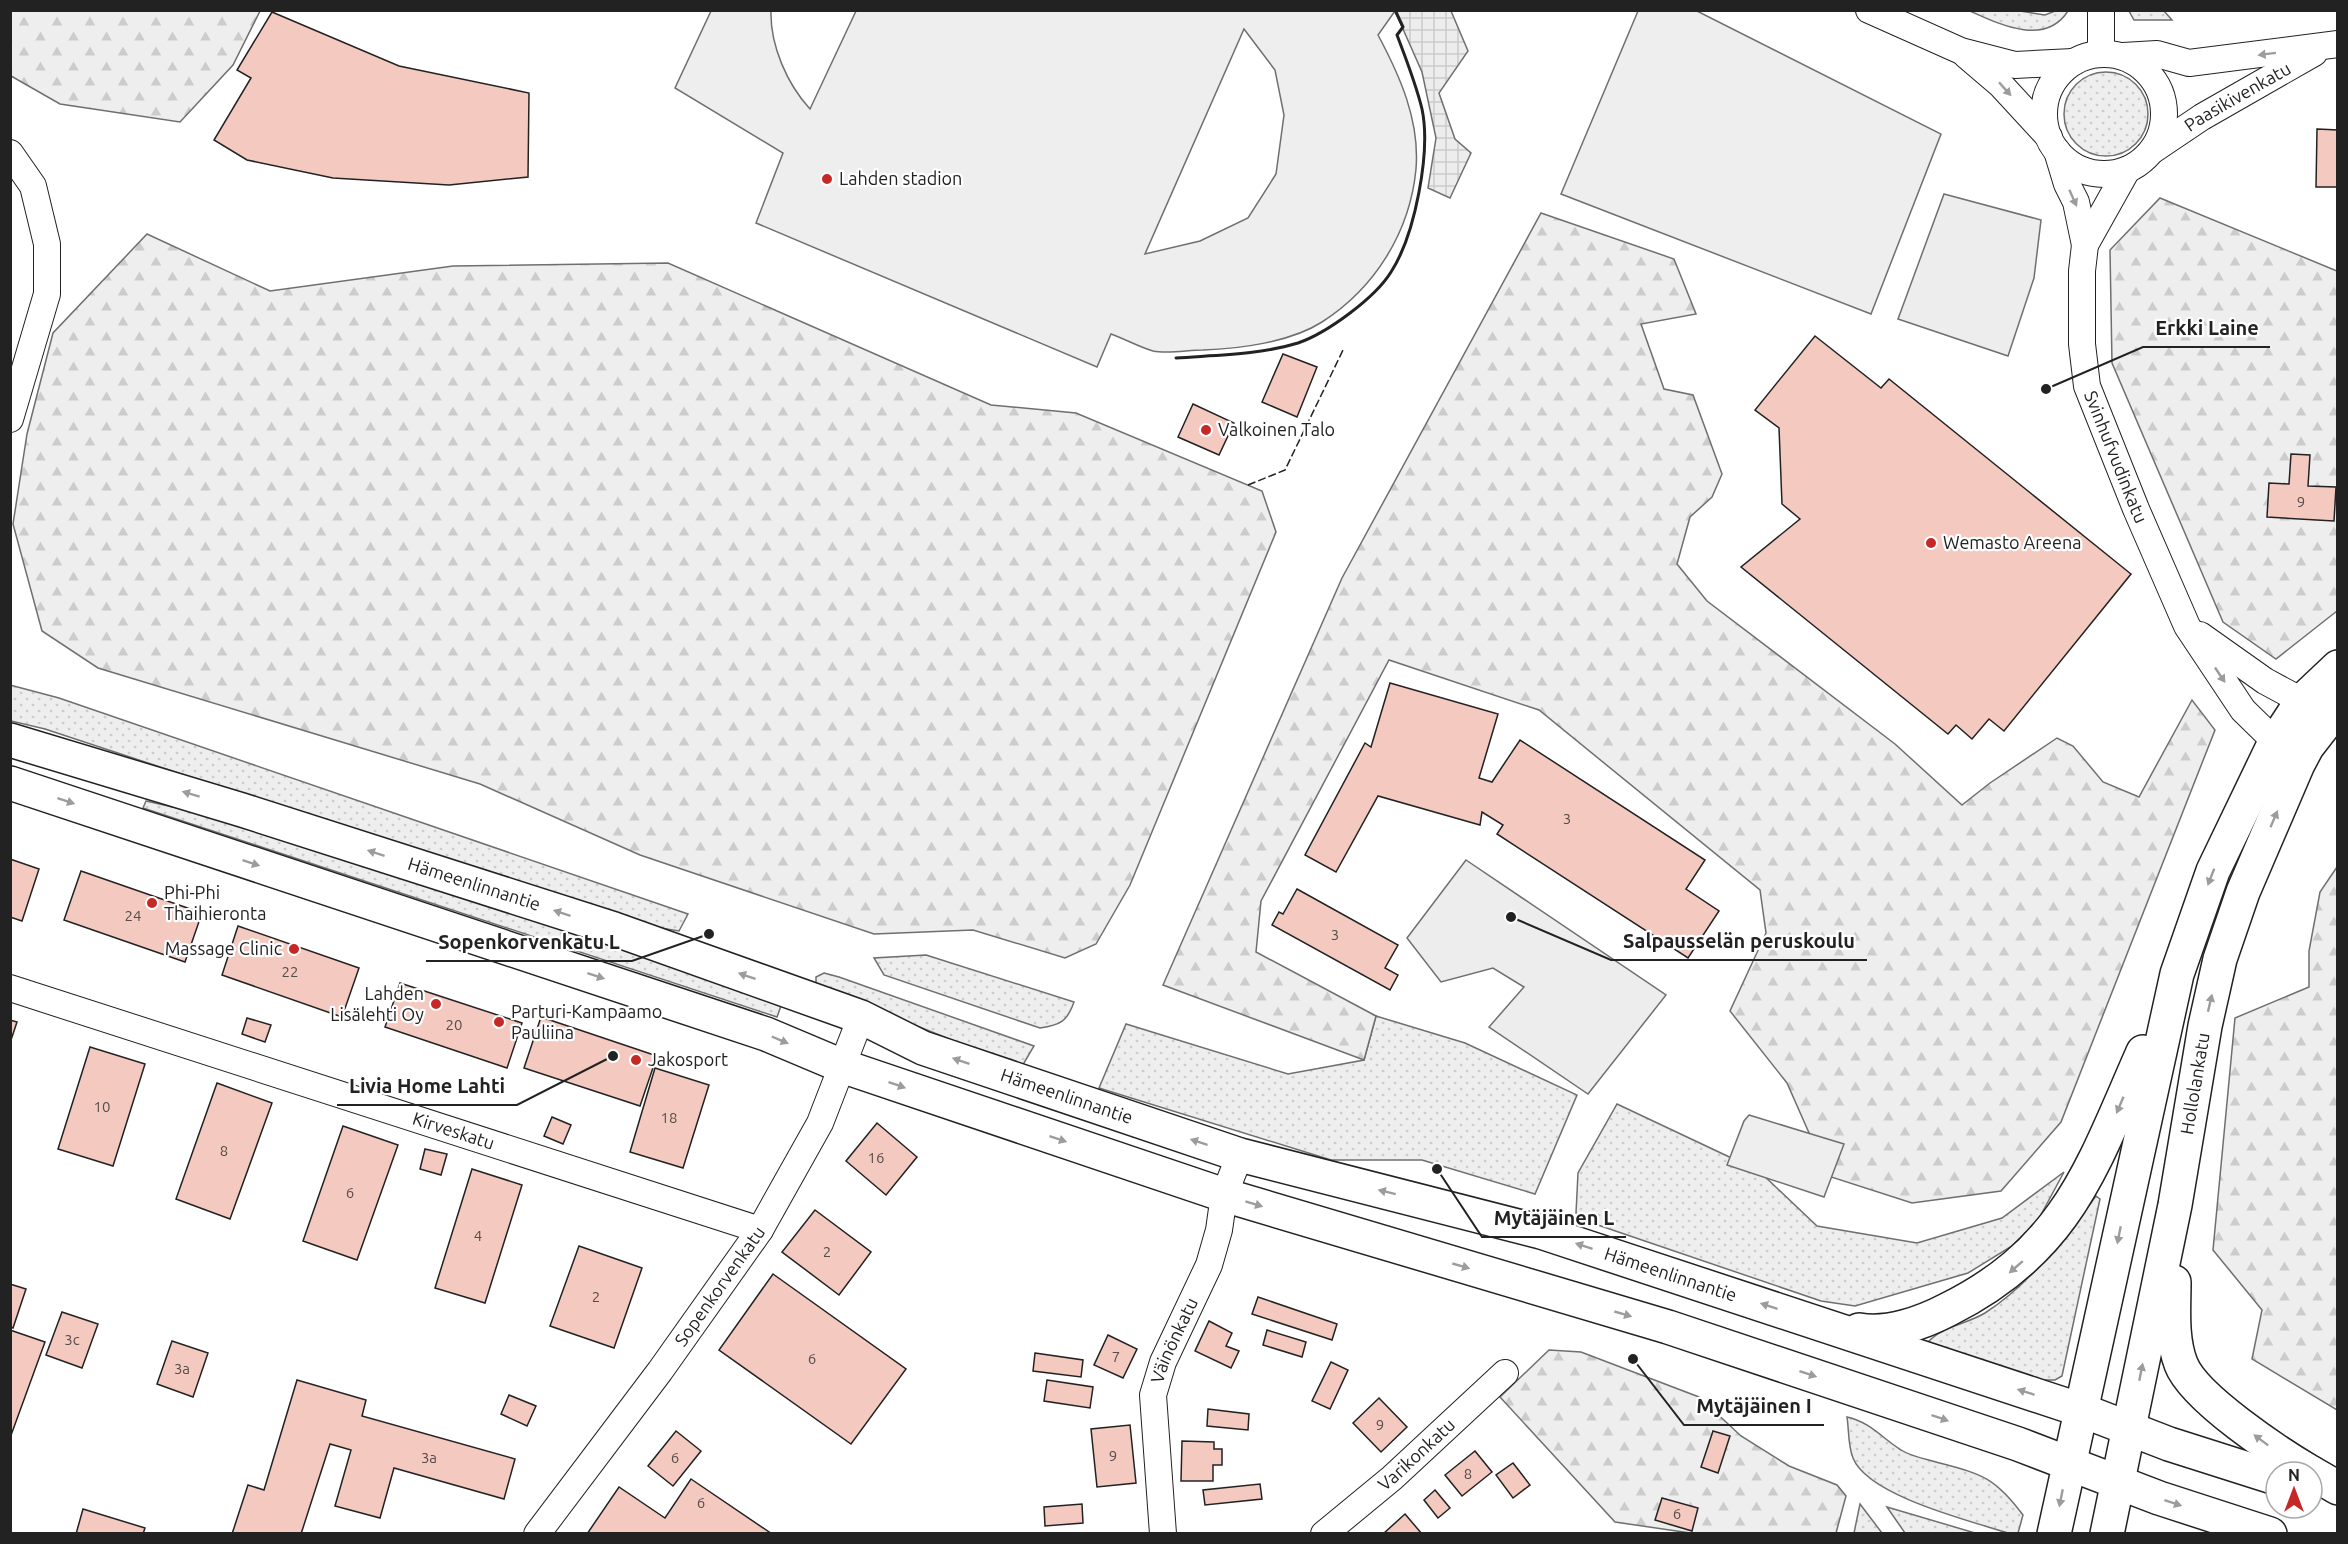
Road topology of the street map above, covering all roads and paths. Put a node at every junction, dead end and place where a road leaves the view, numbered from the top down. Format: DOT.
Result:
graph roads {
  1 [pos="1869,10"];
  2 [pos="2101,10"];
  3 [pos="2331,45"];
  4 [pos="1961,51"];
  5 [pos="2112,55"];
  6 [pos="2073,62"];
  7 [pos="2053,144"];
  8 [pos="2152,151"];
  9 [pos="10,153"];
  10 [pos="2127,170"];
  11 [pos="2085,245"];
  12 [pos="10,419"];
  13 [pos="2187,626"];
  14 [pos="2337,667"];
  15 [pos="2322,710"];
  16 [pos="10,740"];
  17 [pos="2286,753"];
  18 [pos="10,783"];
  19 [pos="2176,974"];
  20 [pos="10,988"];
  21 [pos="861,1017"];
  22 [pos="842,1066"];
  23 [pos="1240,1155"];
  24 [pos="1224,1195"];
  25 [pos="2175,1205"];
  26 [pos="760,1230"];
  27 [pos="1825,1324"];
  28 [pos="1505,1373"];
  29 [pos="2081,1410"];
  30 [pos="2130,1430"];
  31 [pos="2291,1460"];
  32 [pos="2068,1463"];
  33 [pos="2264,1474"];
  34 [pos="2324,1480"];
  35 [pos="2118,1482"];
  36 [pos="2337,1488"];
  37 [pos="537,1533"];
  38 [pos="1163,1533"];
  39 [pos="1324,1533"];
  40 [pos="2054,1533"];
  41 [pos="2107,1533"];
  42 [pos="2270,1533"];
  1 -- 4 [label="street"];
  2 -- 5 [label="street"];
  3 -- 5 [label="street, Paasikivenkatu, one-way"];
  3 -- 8 [label="street, Paasikivenkatu"];
  4 -- 6 [label="street"];
  4 -- 7 [label="street, one-way"];
  5 -- 6 [label="street"];
  5 -- 8 [label="street"];
  6 -- 7 [label="street"];
  7 -- 10 [label="street"];
  7 -- 11 [label="street, Svinhufvudinkatu, one-way"];
  8 -- 10 [label="street"];
  9 -- 12 [label="street"];
  10 -- 11 [label="street, Svinhufvudinkatu"];
  11 -- 13 [label="street, Svinhufvudinkatu"];
  13 -- 15 [label="street"];
  13 -- 17 [label="street, Svinhufvudinkatu, one-way"];
  14 -- 15 [label="main road, Hollolankatu"];
  15 -- 17 [label="main road, Hollolankatu"];
  21 -- 16 [label="main road, Hämeenlinnantie, one-way"];
  17 -- 19 [label="main road, Hollolankatu, one-way"];
  25 -- 17 [label="main road, Hollolankatu, one-way"];
  18 -- 22 [label="main road, one-way"];
  19 -- 27 [label="main road, one-way"];
  19 -- 29 [label="main road, Hollolankatu, one-way"];
  20 -- 26 [label="street, Kirveskatu"];
  21 -- 22 [label="street, Sopenkorvenkatu"];
  23 -- 21 [label="main road, Hämeenlinnantie, one-way"];
  22 -- 24 [label="main road, one-way"];
  22 -- 26 [label="street, Sopenkorvenkatu"];
  23 -- 24 [label="street, Väinönkatu"];
  27 -- 23 [label="main road, Hämeenlinnantie, one-way"];
  24 -- 32 [label="main road, one-way"];
  24 -- 38 [label="street, Väinönkatu"];
  30 -- 25 [label="main road, Hollolankatu, one-way"];
  31 -- 25 [label="main road, one-way"];
  26 -- 37 [label="street, Sopenkorvenkatu"];
  29 -- 27 [label="main road, Hämeenlinnantie, one-way"];
  28 -- 39 [label="street, Varikonkatu"];
  29 -- 30 [label="main road, Hämeenlinnantie"];
  29 -- 32 [label="main road, Hollolankatu"];
  30 -- 33 [label="main road, Hämeenlinnantie"];
  30 -- 35 [label="main road, Hollolankatu"];
  32 -- 35 [label="main road"];
  32 -- 40 [label="main road, Hollolankatu, one-way"];
  34 -- 36 [label="main road"];
  35 -- 41 [label="main road, Hollolankatu"];
  35 -- 42 [label="main road, one-way"];
}
